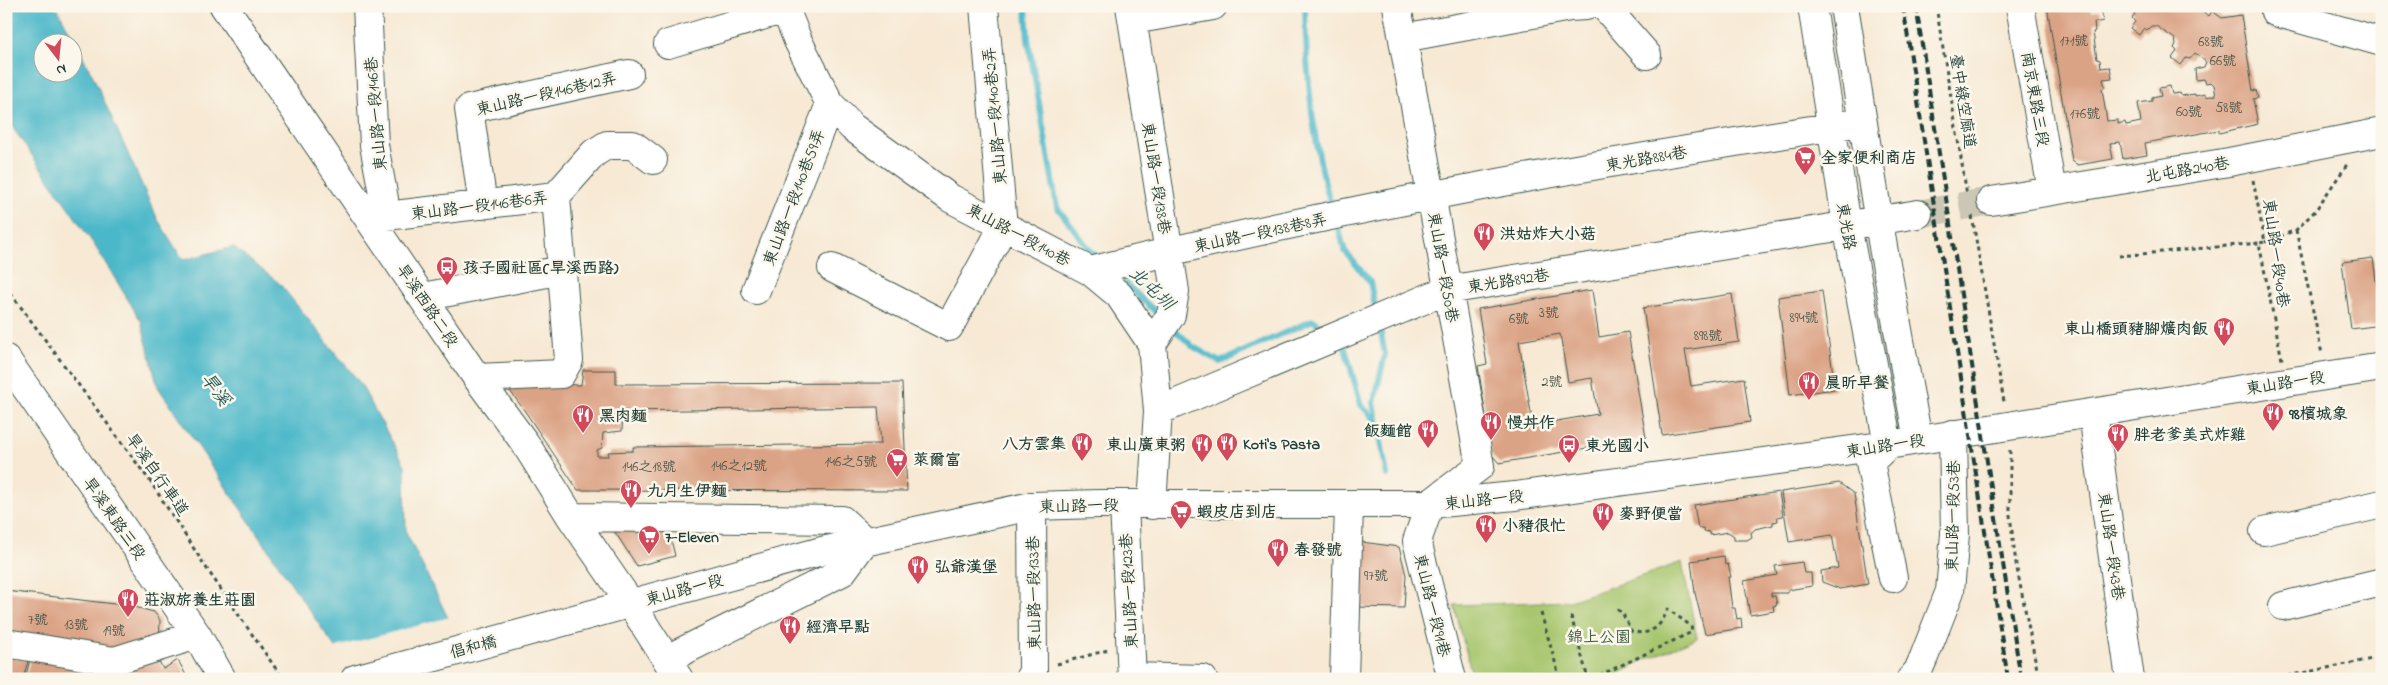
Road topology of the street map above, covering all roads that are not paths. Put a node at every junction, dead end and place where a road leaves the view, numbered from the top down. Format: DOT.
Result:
graph roads {
  1 [pos="224,6"];
  2 [pos="367,6"];
  3 [pos="984,6"];
  4 [pos="1213,6"];
  5 [pos="1397,6"];
  6 [pos="1586,6"];
  7 [pos="1604,6"];
  8 [pos="1812,6"];
  9 [pos="1844,6"];
  10 [pos="2020,6"];
  11 [pos="784,8"];
  12 [pos="2275,12"];
  13 [pos="1132,13"];
  14 [pos="1403,38"];
  15 [pos="2382,42"];
  16 [pos="668,44"];
  17 [pos="1647,55"];
  18 [pos="629,74"];
  19 [pos="830,104"];
  20 [pos="1862,122"];
  21 [pos="1831,127"];
  22 [pos="2375,133"];
  23 [pos="653,160"];
  24 [pos="2052,191"];
  25 [pos="1431,194"];
  26 [pos="556,196"];
  27 [pos="1980,200"];
  28 [pos="483,205"];
  29 [pos="367,214"];
  30 [pos="1918,214"];
  31 [pos="1878,221"];
  32 [pos="1847,225"];
  33 [pos="1003,227"];
  34 [pos="1169,252"];
  35 [pos="832,268"];
  36 [pos="562,270"];
  37 [pos="1090,272"];
  38 [pos="756,290"];
  39 [pos="1447,290"];
  40 [pos="423,297"];
  41 [pos="1152,344"];
  42 [pos="6,359"];
  43 [pos="2381,370"];
  44 [pos="477,378"];
  45 [pos="1158,411"];
  46 [pos="2093,414"];
  47 [pos="1953,434"];
  48 [pos="1918,440"];
  49 [pos="1888,445"];
  50 [pos="1124,504"];
  51 [pos="1430,504"];
  52 [pos="2382,504"];
  53 [pos="1152,505"];
  54 [pos="1032,506"];
  55 [pos="1349,506"];
  56 [pos="571,517"];
  57 [pos="2264,531"];
  58 [pos="865,541"];
  59 [pos="1893,578"];
  60 [pos="2382,582"];
  61 [pos="632,604"];
  62 [pos="2283,606"];
  63 [pos="590,614"];
  64 [pos="197,635"];
  65 [pos="6,643"];
  66 [pos="673,669"];
  67 [pos="1031,675"];
  68 [pos="1132,678"];
  69 [pos="222,679"];
  70 [pos="356,679"];
  71 [pos="1203,679"];
  72 [pos="1344,679"];
  73 [pos="1452,679"];
  74 [pos="1910,679"];
  75 [pos="2130,679"];
  1 -- 29 [label="street, 旱溪西路二段"];
  2 -- 29 [label="street, 東山路一段146巷"];
  3 -- 33 [label="street, 東山路一段140巷2弄"];
  4 -- 13 [label="street"];
  5 -- 14 [label="street, 東山路一段50巷"];
  6 -- 14 [label="street"];
  7 -- 17 [label="street"];
  8 -- 21 [label="street, 東光路"];
  9 -- 20 [label="street, 東光路"];
  10 -- 24 [label="street, 南京東路三段"];
  11 -- 16 [label="street"];
  11 -- 19 [label="street, 東山路一段140巷"];
  12 -- 15 [label="street"];
  13 -- 34 [label="street, 東山路一段138巷"];
  14 -- 25 [label="street, 東山路一段50巷"];
  18 -- 28 [label="street, 東山路一段146巷12弄"];
  19 -- 33 [label="street, 東山路一段140巷"];
  19 -- 38 [label="street, 東山路一段140巷59弄"];
  20 -- 21 [label="street, 東光路884巷"];
  20 -- 31 [label="street, 東光路"];
  21 -- 25 [label="street, 東光路884巷"];
  21 -- 32 [label="street, 東光路"];
  22 -- 24 [label="street, 北屯路240巷"];
  23 -- 26 [label="street, 東山路一段146巷6弄"];
  24 -- 27 [label="street, 北屯路240巷"];
  25 -- 34 [label="street, 東山路一段138巷8弄"];
  25 -- 39 [label="street, 東山路一段50巷"];
  26 -- 28 [label="street, 東山路一段146巷6弄"];
  26 -- 36 [label="street"];
  28 -- 29 [label="street, 東山路一段146巷6弄"];
  29 -- 40 [label="street, 旱溪西路二段"];
  30 -- 31 [label="street, 東光路892巷"];
  31 -- 32 [label="street, 東光路892巷"];
  31 -- 48 [label="street, 東光路"];
  32 -- 39 [label="street, 東光路892巷"];
  32 -- 49 [label="street, 東光路"];
  33 -- 35 [label="street"];
  33 -- 37 [label="street, 東山路一段140巷"];
  34 -- 37 [label="street, 東山路一段138巷8弄"];
  34 -- 41 [label="street, 東山路一段138巷"];
  36 -- 40 [label="street"];
  36 -- 44 [label="street"];
  37 -- 41 [label="street, 東山路一段140巷"];
  39 -- 45 [label="street, 東光路892巷"];
  39 -- 51 [label="street, 東山路一段50巷"];
  40 -- 44 [label="street, 旱溪西路二段"];
  41 -- 45 [label="street, 東山路一段140巷"];
  42 -- 64 [label="street, 旱溪東路三段"];
  43 -- 46 [label="street, 東山路一段"];
  44 -- 56 [label="street, 旱溪西路二段"];
  45 -- 53 [label="street, 東山路一段140巷"];
  46 -- 47 [label="street, 東山路一段"];
  46 -- 75 [label="street, 東山路一段43巷"];
  47 -- 48 [label="street, 東山路一段"];
  47 -- 74 [label="street, 東山路一段53巷"];
  48 -- 49 [label="street, 東山路一段"];
  49 -- 51 [label="street, 東山路一段"];
  49 -- 59 [label="street"];
  50 -- 53 [label="street, 東山路一段"];
  50 -- 54 [label="street, 東山路一段"];
  50 -- 68 [label="street, 東山路一段123巷"];
  51 -- 55 [label="street, 東山路一段"];
  51 -- 73 [label="street, 東山路一段91巷"];
  52 -- 57 [label="street"];
  53 -- 55 [label="street, 東山路一段"];
  54 -- 58 [label="street, 東山路一段"];
  54 -- 67 [label="street, 東山路一段133巷"];
  55 -- 72 [label="street"];
  56 -- 58 [label="street"];
  56 -- 61 [label="street, 旱溪西路二段"];
  58 -- 61 [label="street, 東山路一段"];
  58 -- 66 [label="street"];
  60 -- 62 [label="street"];
  61 -- 63 [label="street, 東山路一段"];
  61 -- 66 [label="street, 旱溪西路二段"];
  63 -- 70 [label="street, 倡和橋"];
  64 -- 65 [label="street"];
  64 -- 69 [label="street, 旱溪東路三段"];
  68 -- 71 [label="street"];
}
